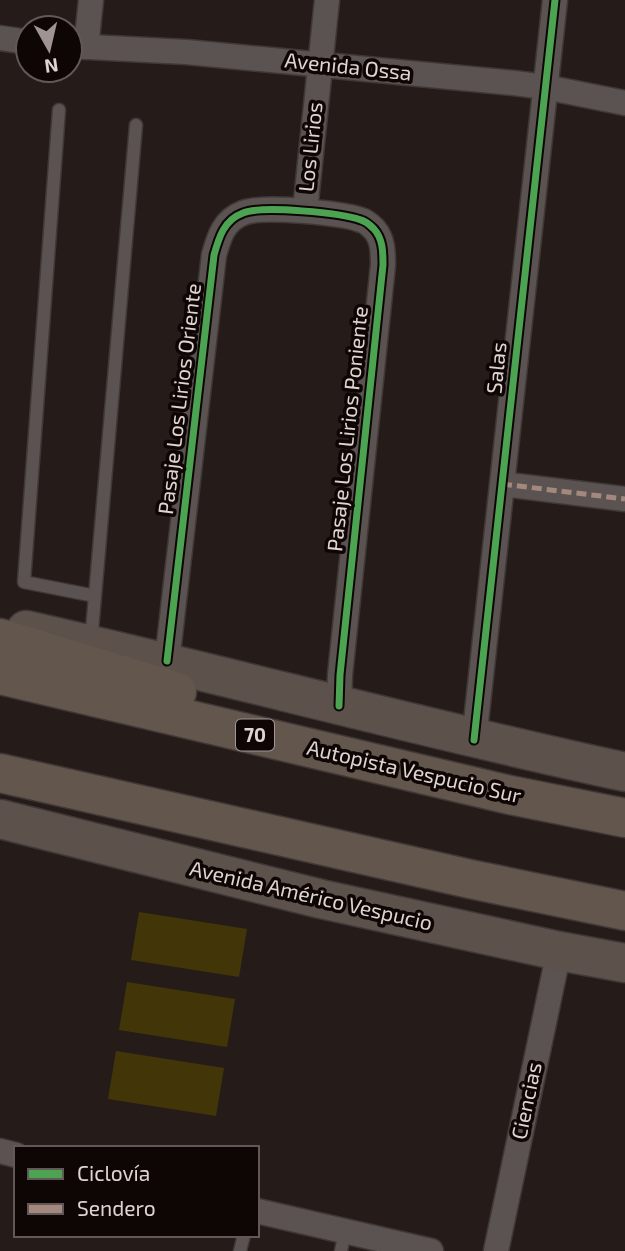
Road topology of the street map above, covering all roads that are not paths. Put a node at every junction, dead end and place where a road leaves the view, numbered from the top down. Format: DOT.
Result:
graph roads {
  1 [pos="91,0"];
  2 [pos="327,0"];
  3 [pos="555,0"];
  4 [pos="84,25"];
  5 [pos="84,47"];
  6 [pos="320,64"];
  7 [pos="545,87"];
  8 [pos="625,103"];
  9 [pos="59,110"];
  10 [pos="136,125"];
  11 [pos="305,211"];
  12 [pos="502,484"];
  13 [pos="625,499"];
  14 [pos="95,596"];
  15 [pos="0,624"];
  16 [pos="0,638"];
  17 [pos="91,644"];
  18 [pos="167,662"];
  19 [pos="0,675"];
  20 [pos="339,706"];
  21 [pos="474,740"];
  22 [pos="625,772"];
  23 [pos="0,773"];
  24 [pos="510,795"];
  25 [pos="0,800"];
  26 [pos="625,818"];
  27 [pos="0,820"];
  28 [pos="470,879"];
  29 [pos="625,911"];
  30 [pos="559,951"];
  31 [pos="625,963"];
  32 [pos="259,1212"];
  33 [pos="343,1241"];
  34 [pos="431,1251"];
  35 [pos="496,1251"];
  1 -- 4 [label="street"];
  2 -- 6 [label="street, Los Lirios"];
  3 -- 7 [label="street, Salas"];
  5 -- 6 [label="street, Avenida Ossa"];
  6 -- 7 [label="street, Avenida Ossa"];
  6 -- 11 [label="street, Los Lirios"];
  7 -- 8 [label="street, Avenida Ossa"];
  7 -- 12 [label="street, Salas"];
  9 -- 14 [label="lane"];
  10 -- 14 [label="lane"];
  11 -- 18 [label="street, Pasaje Los Lirios Oriente"];
  11 -- 20 [label="street, Pasaje Los Lirios Poniente"];
  12 -- 13 [label="street"];
  12 -- 21 [label="street, Salas"];
  14 -- 17 [label="lane"];
  15 -- 17 [label="main road"];
  16 -- 24 [label="highway"];
  17 -- 18 [label="main road"];
  18 -- 20 [label="main road"];
  19 -- 24 [label="highway, Autopista Vespucio Sur / 70"];
  20 -- 21 [label="main road"];
  21 -- 22 [label="main road"];
  23 -- 28 [label="highway"];
  24 -- 26 [label="highway, Autopista Vespucio Sur / 70"];
  25 -- 28 [label="highway"];
  27 -- 30 [label="main road, Avenida Américo Vespucio"];
  28 -- 29 [label="highway"];
  30 -- 31 [label="main road, Avenida Américo Vespucio"];
  30 -- 35 [label="street, Ciencias"];
  32 -- 33 [label="street"];
  33 -- 34 [label="street"];
}
